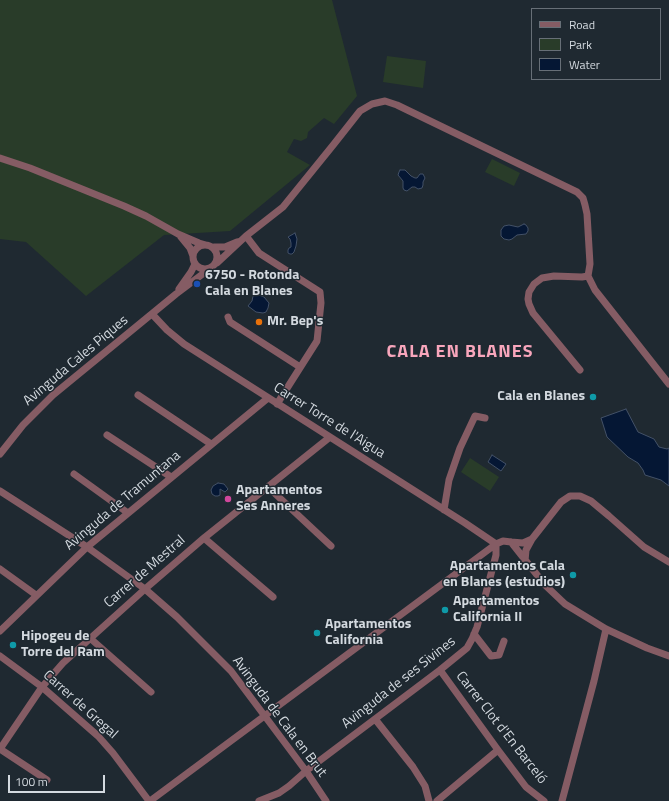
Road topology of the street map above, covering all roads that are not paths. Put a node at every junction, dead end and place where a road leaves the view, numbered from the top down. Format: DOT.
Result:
graph roads {
  1 [pos="0,158"];
  2 [pos="178,234"];
  3 [pos="244,239"];
  4 [pos="206,245"];
  5 [pos="214,248"];
  6 [pos="194,261"];
  7 [pos="217,263"];
  8 [pos="208,270"];
  9 [pos="588,276"];
  10 [pos="176,294"];
  11 [pos="152,314"];
  12 [pos="228,317"];
  13 [pos="300,368"];
  14 [pos="580,370"];
  15 [pos="669,384"];
  16 [pos="138,395"];
  17 [pos="268,398"];
  18 [pos="278,404"];
  19 [pos="485,418"];
  20 [pos="107,435"];
  21 [pos="330,437"];
  22 [pos="211,444"];
  23 [pos="0,454"];
  24 [pos="74,474"];
  25 [pos="171,477"];
  26 [pos="268,487"];
  27 [pos="0,491"];
  28 [pos="444,510"];
  29 [pos="128,513"];
  30 [pos="204,538"];
  31 [pos="532,539"];
  32 [pos="511,542"];
  33 [pos="496,544"];
  34 [pos="331,546"];
  35 [pos="87,547"];
  36 [pos="525,561"];
  37 [pos="669,562"];
  38 [pos="0,569"];
  39 [pos="145,589"];
  40 [pos="36,595"];
  41 [pos="273,597"];
  42 [pos="606,629"];
  43 [pos="0,630"];
  44 [pos="474,634"];
  45 [pos="91,639"];
  46 [pos="504,641"];
  47 [pos="0,656"];
  48 [pos="669,656"];
  49 [pos="440,670"];
  50 [pos="42,687"];
  51 [pos="151,692"];
  52 [pos="265,716"];
  53 [pos="375,719"];
  54 [pos="0,749"];
  55 [pos="498,750"];
  56 [pos="306,771"];
  57 [pos="47,780"];
  58 [pos="150,801"];
  59 [pos="259,801"];
  60 [pos="326,801"];
  61 [pos="429,801"];
  62 [pos="437,801"];
  63 [pos="544,801"];
  64 [pos="562,801"];
  1 -- 2 [label="street"];
  2 -- 4 [label="street"];
  2 -- 6 [label="street"];
  3 -- 5 [label="street"];
  3 -- 7 [label="street"];
  3 -- 9 [label="street"];
  3 -- 13 [label="street"];
  4 -- 5 [label="street"];
  4 -- 6 [label="street"];
  5 -- 7 [label="street"];
  6 -- 8 [label="street"];
  6 -- 10 [label="street, Avinguda Cales Piques"];
  7 -- 8 [label="street"];
  8 -- 10 [label="street, Avinguda Cales Piques"];
  9 -- 14 [label="street"];
  9 -- 15 [label="street"];
  10 -- 11 [label="street, Avinguda Cales Piques"];
  11 -- 17 [label="street, Carrer Torre de l'Aigua"];
  11 -- 23 [label="street, Avinguda Cales Piques"];
  12 -- 13 [label="street"];
  13 -- 18 [label="street"];
  16 -- 22 [label="street"];
  17 -- 18 [label="street, Carrer Torre de l'Aigua"];
  17 -- 22 [label="street, Avinguda de Tramuntana"];
  18 -- 21 [label="street, Carrer Torre de l'Aigua"];
  19 -- 28 [label="street"];
  20 -- 25 [label="street"];
  21 -- 26 [label="street, Carrer de Mestral"];
  21 -- 28 [label="street, Carrer Torre de l'Aigua"];
  22 -- 25 [label="street, Avinguda de Tramuntana"];
  24 -- 29 [label="street"];
  25 -- 29 [label="street, Avinguda de Tramuntana"];
  26 -- 30 [label="street, Carrer de Mestral"];
  26 -- 34 [label="street"];
  27 -- 35 [label="street, Avinguda de Cala en Brut"];
  28 -- 33 [label="street, Carrer Torre de l'Aigua"];
  29 -- 35 [label="street, Avinguda de Tramuntana"];
  30 -- 39 [label="street, Carrer de Mestral"];
  30 -- 41 [label="street"];
  31 -- 32 [label="street"];
  31 -- 36 [label="street"];
  31 -- 37 [label="street"];
  32 -- 33 [label="street"];
  32 -- 36 [label="street"];
  33 -- 44 [label="street, Avinguda de ses Sivines"];
  33 -- 52 [label="street"];
  35 -- 39 [label="street, Avinguda de Cala en Brut"];
  35 -- 40 [label="street, Avinguda de Tramuntana"];
  36 -- 42 [label="street"];
  38 -- 40 [label="street"];
  39 -- 45 [label="street, Carrer de Mestral"];
  39 -- 52 [label="street, Avinguda de Cala en Brut"];
  40 -- 43 [label="street, Avinguda de Tramuntana"];
  42 -- 48 [label="street"];
  42 -- 64 [label="street"];
  44 -- 46 [label="street"];
  44 -- 49 [label="street, Avinguda de ses Sivines"];
  45 -- 50 [label="street, Carrer de Mestral"];
  45 -- 51 [label="street"];
  47 -- 50 [label="street, Carrer de Gregal"];
  49 -- 53 [label="street, Avinguda de ses Sivines"];
  49 -- 55 [label="street, Carrer Clot d'En Barceló"];
  50 -- 54 [label="street, Carrer de Mestral"];
  50 -- 58 [label="street, Carrer de Gregal"];
  52 -- 56 [label="street, Avinguda de Cala en Brut"];
  52 -- 58 [label="street"];
  53 -- 56 [label="street, Avinguda de ses Sivines"];
  53 -- 61 [label="street"];
  54 -- 57 [label="street"];
  55 -- 62 [label="street"];
  55 -- 63 [label="street, Carrer Clot d'En Barceló"];
  56 -- 59 [label="street, Avinguda de ses Sivines"];
  56 -- 60 [label="street, Avinguda de Cala en Brut"];
}
